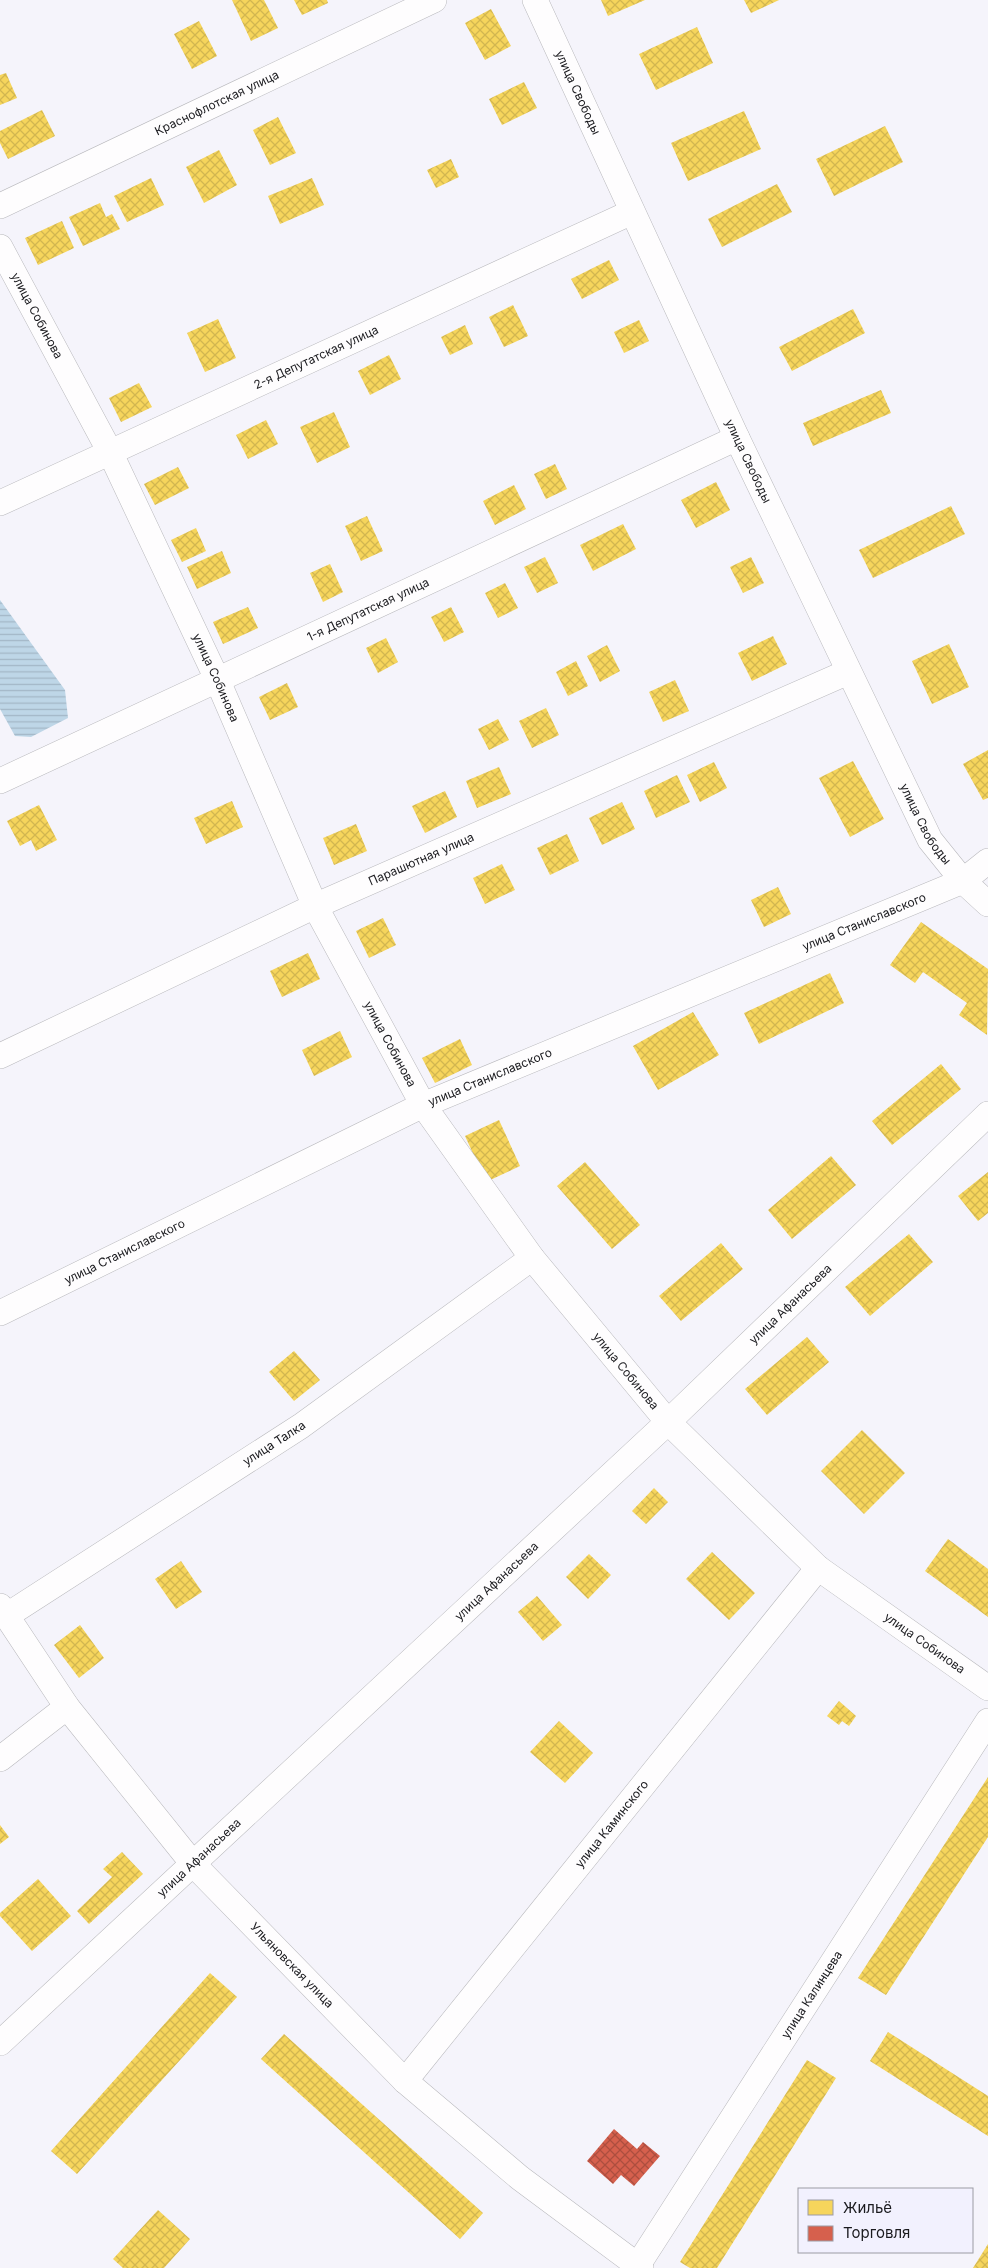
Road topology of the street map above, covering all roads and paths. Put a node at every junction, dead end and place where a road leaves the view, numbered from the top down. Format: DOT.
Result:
graph roads {
  1 [pos="434,0"];
  2 [pos="535,0"];
  3 [pos="0,206"];
  4 [pos="632,212"];
  5 [pos="0,247"];
  6 [pos="738,438"];
  7 [pos="110,452"];
  8 [pos="0,503"];
  9 [pos="848,672"];
  10 [pos="217,679"];
  11 [pos="0,781"];
  12 [pos="988,861"];
  13 [pos="963,882"];
  14 [pos="988,904"];
  15 [pos="315,906"];
  16 [pos="0,1056"];
  17 [pos="423,1105"];
  18 [pos="988,1114"];
  19 [pos="532,1258"];
  20 [pos="0,1313"];
  21 [pos="668,1422"];
  22 [pos="818,1568"];
  23 [pos="3,1611"];
  24 [pos="988,1688"];
  25 [pos="67,1707"];
  26 [pos="988,1720"];
  27 [pos="0,1759"];
  28 [pos="194,1865"];
  29 [pos="0,2043"];
  30 [pos="405,2081"];
  31 [pos="638,2267"];
  1 -- 3 [label="street, Краснофлотская улица"];
  2 -- 4 [label="street, улица Свободы"];
  4 -- 6 [label="street, улица Свободы"];
  4 -- 7 [label="street, 2-я Депутатская улица"];
  5 -- 7 [label="street, улица Собинова"];
  6 -- 9 [label="street, улица Свободы"];
  6 -- 10 [label="street, 1-я Депутатская улица"];
  7 -- 8 [label="street, 2-я Депутатская улица"];
  7 -- 10 [label="street, улица Собинова"];
  9 -- 13 [label="street, улица Свободы"];
  9 -- 15 [label="street, Парашютная улица"];
  10 -- 11 [label="street, 1-я Депутатская улица"];
  10 -- 15 [label="street, улица Собинова"];
  12 -- 13 [label="street, улица Станиславского"];
  13 -- 14 [label="street, улица Свободы"];
  13 -- 17 [label="street, улица Станиславского"];
  15 -- 16 [label="street, Парашютная улица"];
  15 -- 17 [label="street, улица Собинова"];
  17 -- 19 [label="street, улица Собинова"];
  17 -- 20 [label="street, улица Станиславского"];
  18 -- 21 [label="street, улица Афанасьева"];
  19 -- 21 [label="street, улица Собинова"];
  19 -- 23 [label="street, улица Талка"];
  21 -- 22 [label="street, улица Собинова"];
  21 -- 28 [label="street, улица Афанасьева"];
  22 -- 24 [label="street, улица Собинова"];
  22 -- 30 [label="street, улица Каминского"];
  23 -- 25 [label="street, Ульяновская улица"];
  25 -- 27 [label="street"];
  25 -- 28 [label="street, Ульяновская улица"];
  26 -- 31 [label="street, улица Калинцева"];
  28 -- 29 [label="street, улица Афанасьева"];
  28 -- 30 [label="street, Ульяновская улица"];
  30 -- 31 [label="street, Ульяновская улица"];
}
